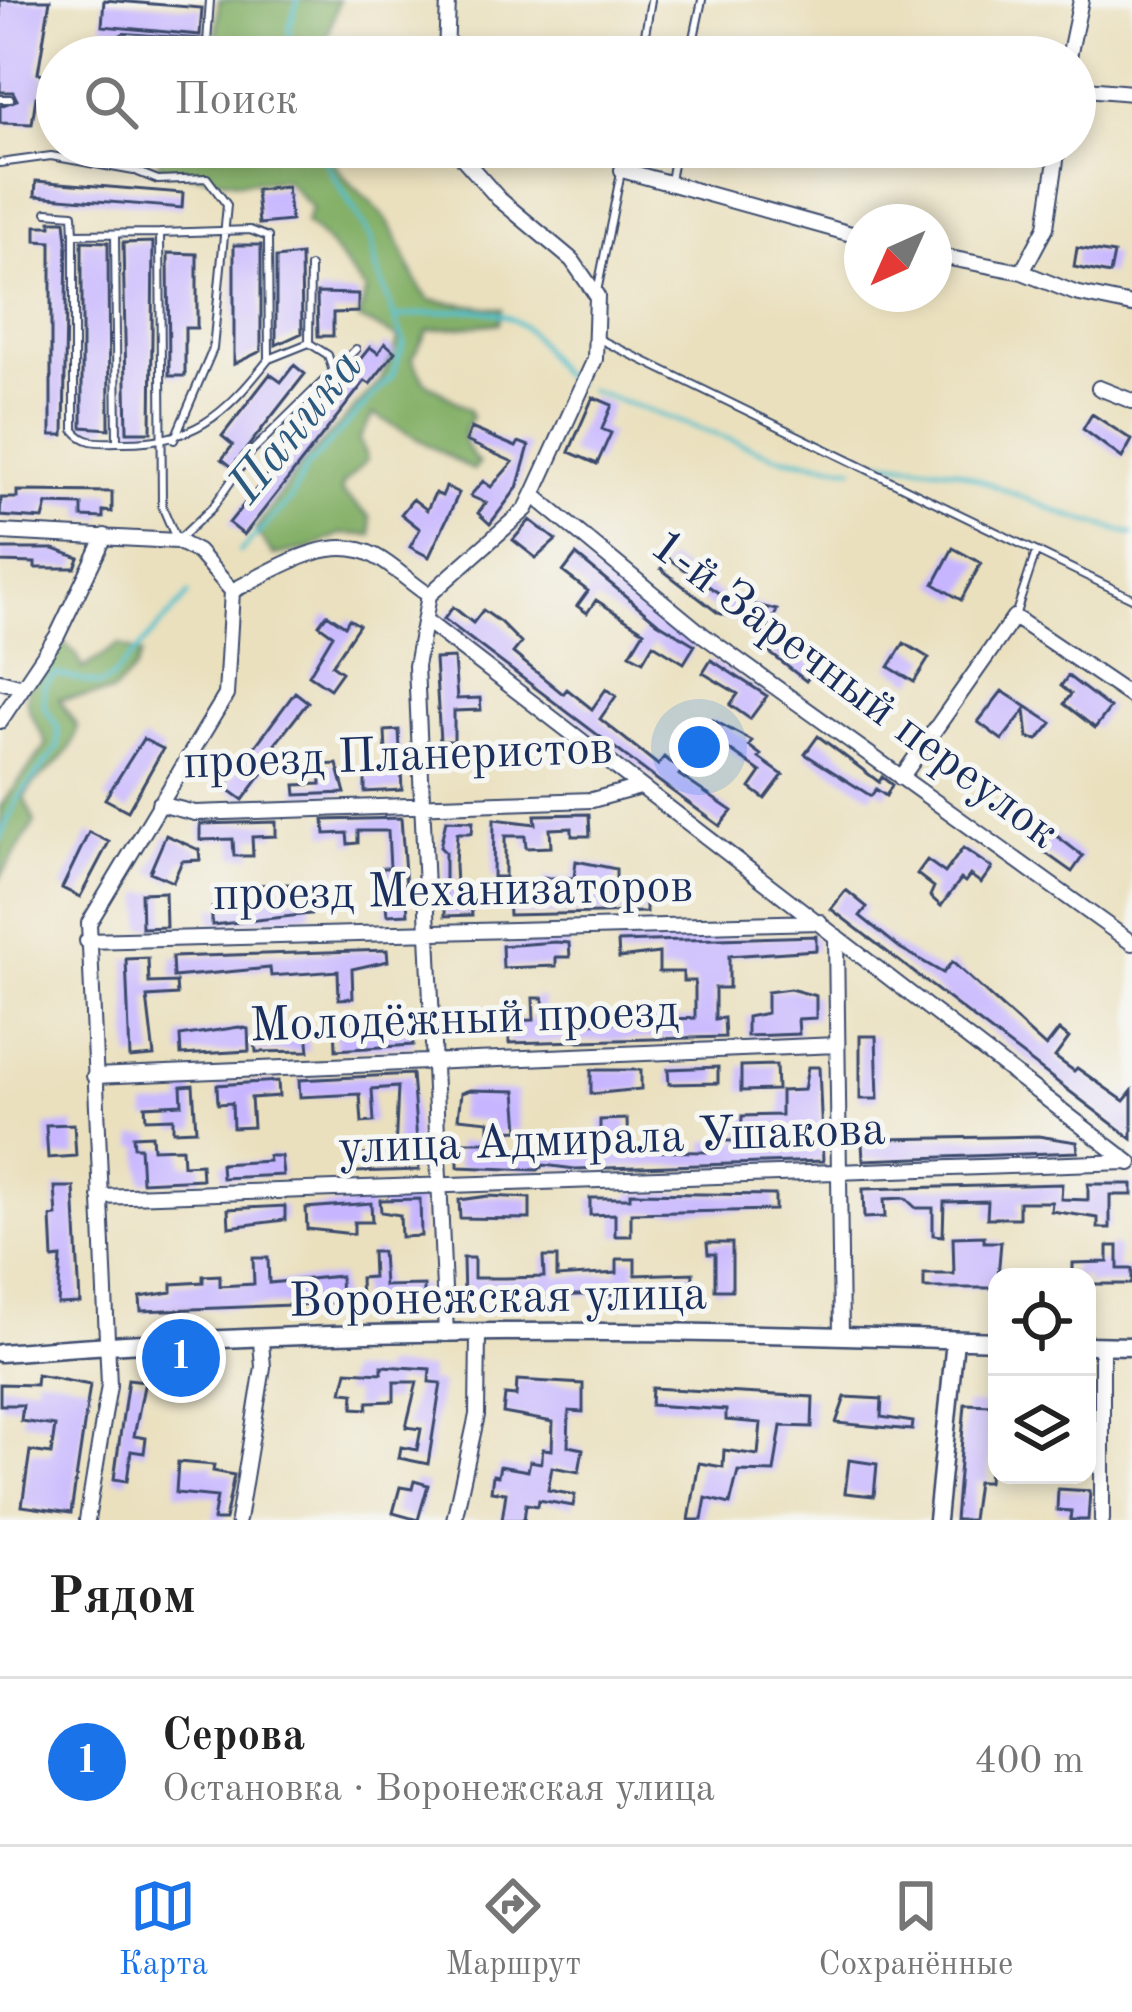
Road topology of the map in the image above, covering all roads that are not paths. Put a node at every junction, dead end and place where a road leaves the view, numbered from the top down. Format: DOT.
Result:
graph roads {
  1 [pos="210,0"];
  2 [pos="448,0"];
  3 [pos="651,0"];
  4 [pos="702,0"];
  5 [pos="1081,0"];
  6 [pos="207,36"];
  7 [pos="447,36"];
  8 [pos="645,36"];
  9 [pos="694,36"];
  10 [pos="1073,36"];
  11 [pos="1096,90"];
  12 [pos="1132,93"];
  13 [pos="0,99"];
  14 [pos="10,99"];
  15 [pos="36,158"];
  16 [pos="0,163"];
  17 [pos="116,168"];
  18 [pos="134,168"];
  19 [pos="472,168"];
  20 [pos="673,168"];
  21 [pos="1055,168"];
  22 [pos="622,170"];
  23 [pos="138,172"];
  24 [pos="670,185"];
  25 [pos="47,212"];
  26 [pos="222,229"];
  27 [pos="844,232"];
  28 [pos="160,233"];
  29 [pos="74,234"];
  30 [pos="116,234"];
  31 [pos="952,258"];
  32 [pos="310,267"];
  33 [pos="1022,272"];
  34 [pos="597,296"];
  35 [pos="1132,305"];
  36 [pos="599,339"];
  37 [pos="309,343"];
  38 [pos="356,349"];
  39 [pos="269,359"];
  40 [pos="334,375"];
  41 [pos="1099,388"];
  42 [pos="1132,401"];
  43 [pos="173,440"];
  44 [pos="117,442"];
  45 [pos="161,443"];
  46 [pos="533,496"];
  47 [pos="0,532"];
  48 [pos="105,536"];
  49 [pos="170,540"];
  50 [pos="1036,551"];
  51 [pos="232,591"];
  52 [pos="429,595"];
  53 [pos="1132,598"];
  54 [pos="1014,616"];
  55 [pos="426,620"];
  56 [pos="0,681"];
  57 [pos="19,686"];
  58 [pos="1132,697"];
  59 [pos="0,721"];
  60 [pos="901,778"];
  61 [pos="640,787"];
  62 [pos="419,802"];
  63 [pos="159,804"];
  64 [pos="820,922"];
  65 [pos="426,930"];
  66 [pos="836,936"];
  67 [pos="87,941"];
  68 [pos="1132,943"];
  69 [pos="837,1045"];
  70 [pos="431,1058"];
  71 [pos="94,1076"];
  72 [pos="1129,1163"];
  73 [pos="843,1172"];
  74 [pos="438,1184"];
  75 [pos="100,1197"];
  76 [pos="446,1334"];
  77 [pos="478,1334"];
  78 [pos="841,1335"];
  79 [pos="955,1340"];
  80 [pos="260,1341"];
  81 [pos="988,1341"];
  82 [pos="106,1345"];
  83 [pos="1096,1345"];
  84 [pos="1132,1346"];
  85 [pos="0,1353"];
  86 [pos="1095,1376"];
  87 [pos="88,1520"];
  88 [pos="238,1520"];
  89 [pos="454,1520"];
  90 [pos="937,1520"];
  91 [pos="1102,1520"];
  1 -- 6 [label="lane"];
  2 -- 7 [label="street"];
  3 -- 8 [label="lane"];
  4 -- 9 [label="lane"];
  5 -- 10 [label="street"];
  11 -- 12 [label="street"];
  13 -- 14 [label="lane"];
  15 -- 16 [label="lane"];
  17 -- 23 [label="lane"];
  18 -- 23 [label="lane"];
  19 -- 34 [label="street"];
  20 -- 24 [label="lane"];
  21 -- 33 [label="street"];
  22 -- 24 [label="street"];
  22 -- 34 [label="lane"];
  23 -- 26 [label="lane"];
  24 -- 27 [label="street"];
  25 -- 29 [label="lane"];
  26 -- 28 [label="lane"];
  26 -- 39 [label="lane"];
  26 -- 43 [label="lane"];
  28 -- 30 [label="lane"];
  28 -- 45 [label="lane"];
  29 -- 30 [label="lane"];
  29 -- 44 [label="lane"];
  30 -- 44 [label="lane"];
  31 -- 33 [label="street"];
  32 -- 37 [label="lane"];
  33 -- 35 [label="street"];
  34 -- 36 [label="street"];
  36 -- 46 [label="street"];
  36 -- 50 [label="lane"];
  37 -- 39 [label="lane"];
  37 -- 40 [label="lane"];
  38 -- 40 [label="lane"];
  39 -- 43 [label="lane"];
  40 -- 49 [label="lane"];
  41 -- 42 [label="street"];
  43 -- 45 [label="lane"];
  44 -- 45 [label="lane"];
  45 -- 49 [label="lane"];
  46 -- 52 [label="street"];
  46 -- 60 [label="street, 1-й Заречный переулок"];
  47 -- 48 [label="street"];
  48 -- 49 [label="street"];
  48 -- 57 [label="street"];
  49 -- 51 [label="street"];
  50 -- 53 [label="lane"];
  50 -- 54 [label="lane"];
  51 -- 52 [label="street"];
  51 -- 63 [label="street"];
  52 -- 55 [label="street"];
  54 -- 58 [label="street"];
  54 -- 60 [label="street"];
  55 -- 61 [label="street"];
  55 -- 62 [label="street"];
  56 -- 57 [label="street"];
  57 -- 59 [label="street"];
  60 -- 68 [label="street, 1-й Заречный переулок"];
  61 -- 62 [label="street, проезд Планеристов"];
  61 -- 64 [label="street"];
  62 -- 63 [label="street, проезд Планеристов"];
  62 -- 65 [label="street"];
  63 -- 67 [label="street"];
  64 -- 65 [label="street, проезд Механизаторов"];
  64 -- 66 [label="street"];
  65 -- 67 [label="street, проезд Механизаторов"];
  65 -- 70 [label="street"];
  66 -- 69 [label="street"];
  66 -- 72 [label="street"];
  67 -- 71 [label="street"];
  69 -- 70 [label="street, Молодёжный проезд"];
  69 -- 73 [label="street"];
  70 -- 71 [label="street, Молодёжный проезд"];
  70 -- 74 [label="street"];
  71 -- 75 [label="street"];
  72 -- 73 [label="street, улица Адмирала Ушакова"];
  73 -- 74 [label="street, улица Адмирала Ушакова"];
  73 -- 78 [label="street"];
  74 -- 75 [label="street, улица Адмирала Ушакова"];
  74 -- 76 [label="street"];
  75 -- 82 [label="street"];
  76 -- 77 [label="street, Воронежская улица"];
  76 -- 80 [label="street, Воронежская улица"];
  77 -- 78 [label="street, Воронежская улица"];
  77 -- 89 [label="street"];
  78 -- 79 [label="street, Воронежская улица"];
  79 -- 81 [label="street, Воронежская улица"];
  79 -- 90 [label="street"];
  80 -- 82 [label="street, Воронежская улица"];
  80 -- 88 [label="street"];
  82 -- 85 [label="street, Воронежская улица"];
  82 -- 87 [label="street"];
  83 -- 84 [label="street"];
  86 -- 91 [label="street"];
}
